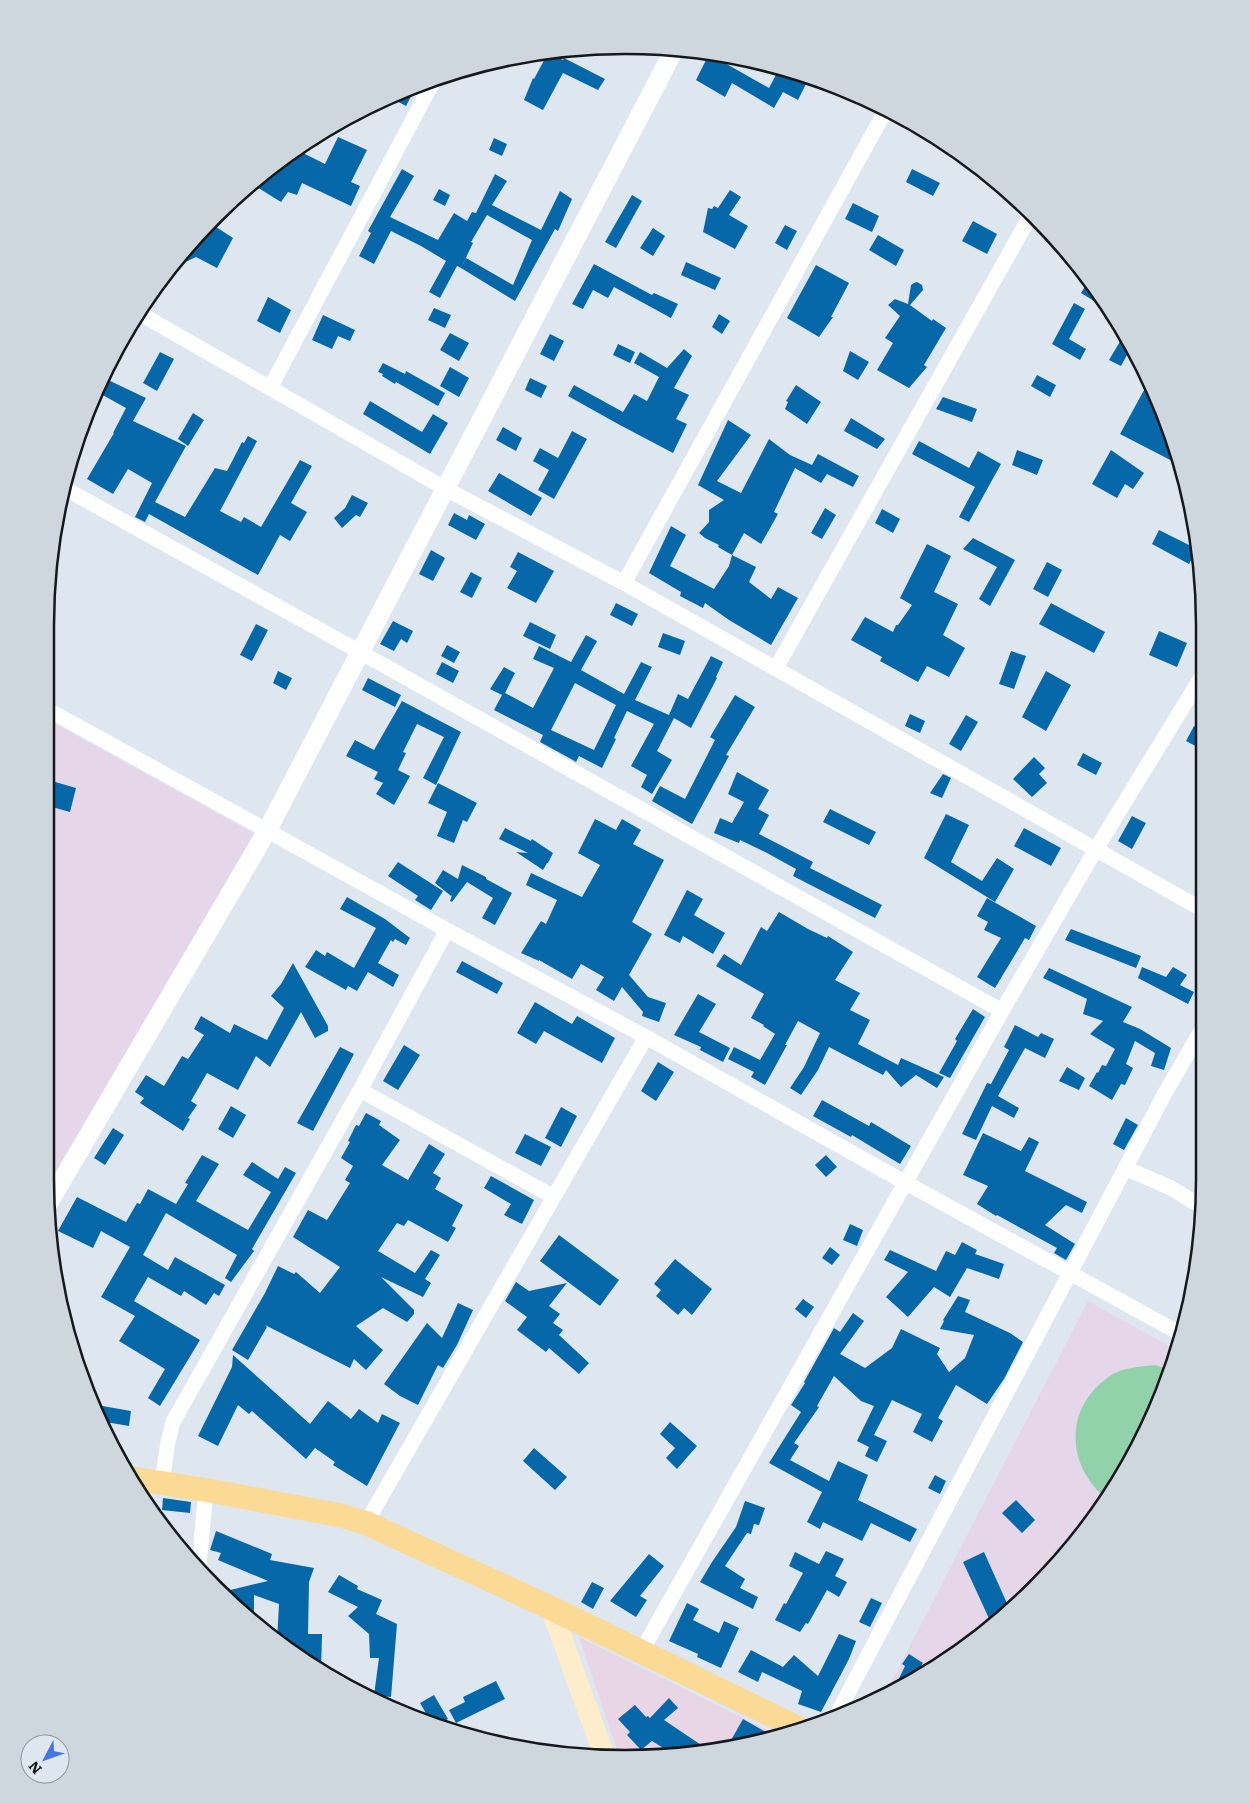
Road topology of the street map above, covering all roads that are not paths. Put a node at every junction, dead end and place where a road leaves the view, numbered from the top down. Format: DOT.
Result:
graph roads {
  1 [pos="671,56"];
  2 [pos="430,88"];
  3 [pos="883,116"];
  4 [pos="1028,220"];
  5 [pos="144,317"];
  6 [pos="270,388"];
  7 [pos="446,489"];
  8 [pos="70,491"];
  9 [pos="624,583"];
  10 [pos="360,652"];
  11 [pos="776,668"];
  12 [pos="1196,686"];
  13 [pos="54,713"];
  14 [pos="267,831"];
  15 [pos="1096,849"];
  16 [pos="1196,906"];
  17 [pos="446,930"];
  18 [pos="1002,1012"];
  19 [pos="646,1036"];
  20 [pos="1196,1040"];
  21 [pos="360,1090"];
  22 [pos="1125,1168"];
  23 [pos="906,1183"];
  24 [pos="54,1193"];
  25 [pos="554,1197"];
  26 [pos="1195,1203"];
  27 [pos="1070,1273"];
  28 [pos="1176,1331"];
  29 [pos="139,1479"];
  30 [pos="162,1482"];
  31 [pos="206,1490"];
  32 [pos="366,1523"];
  33 [pos="199,1560"];
  34 [pos="551,1608"];
  35 [pos="641,1652"];
  36 [pos="840,1709"];
  37 [pos="792,1725"];
  38 [pos="602,1749"];
  1 -- 7 [label="street"];
  2 -- 6 [label="street"];
  3 -- 9 [label="street"];
  4 -- 11 [label="street"];
  5 -- 6 [label="street"];
  6 -- 7 [label="street"];
  7 -- 9 [label="street"];
  7 -- 10 [label="street"];
  8 -- 10 [label="street"];
  9 -- 11 [label="street"];
  10 -- 14 [label="street"];
  10 -- 18 [label="street"];
  11 -- 15 [label="street"];
  12 -- 15 [label="street"];
  13 -- 14 [label="street"];
  14 -- 17 [label="street"];
  14 -- 24 [label="street"];
  15 -- 16 [label="street"];
  15 -- 18 [label="street"];
  17 -- 19 [label="street"];
  17 -- 21 [label="street"];
  18 -- 23 [label="street"];
  19 -- 23 [label="street"];
  19 -- 25 [label="street"];
  20 -- 22 [label="street"];
  21 -- 25 [label="street"];
  21 -- 30 [label="street"];
  22 -- 26 [label="street"];
  22 -- 27 [label="street"];
  23 -- 27 [label="street"];
  23 -- 35 [label="street"];
  25 -- 32 [label="street"];
  27 -- 28 [label="street"];
  27 -- 36 [label="street"];
  29 -- 30 [label="main road"];
  30 -- 31 [label="main road"];
  31 -- 32 [label="main road"];
  31 -- 33 [label="street"];
  32 -- 34 [label="main road"];
  34 -- 35 [label="main road"];
  34 -- 38 [label="main road"];
  35 -- 37 [label="main road"];
}
